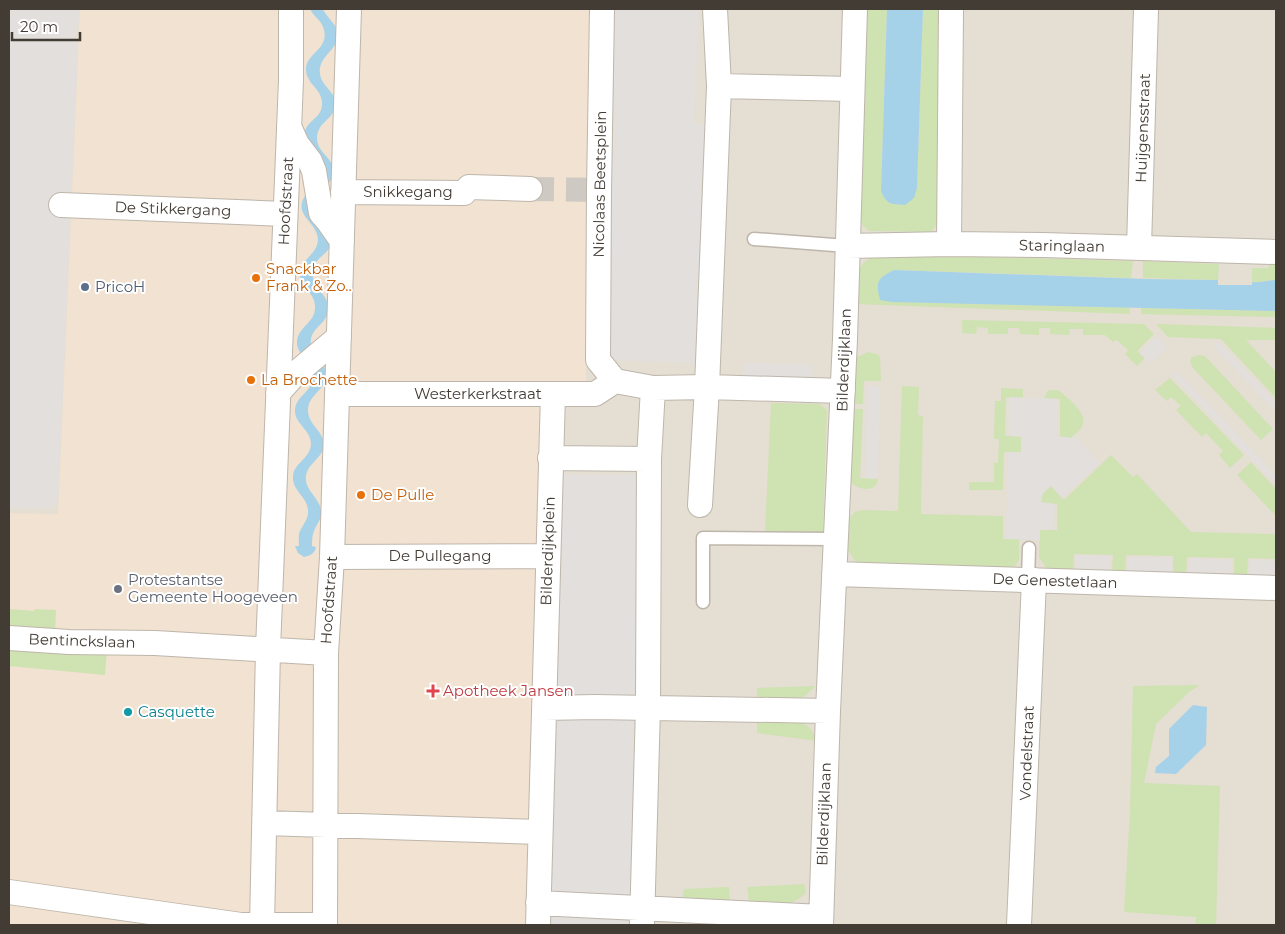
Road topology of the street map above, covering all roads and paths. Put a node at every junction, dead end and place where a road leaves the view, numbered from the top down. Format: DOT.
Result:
graph roads {
  1 [pos="291,9"];
  2 [pos="602,9"];
  3 [pos="716,9"];
  4 [pos="855,9"];
  5 [pos="952,9"];
  6 [pos="1146,9"];
  7 [pos="348,10"];
  8 [pos="719,86"];
  9 [pos="852,89"];
  10 [pos="289,126"];
  11 [pos="530,188"];
  12 [pos="343,192"];
  13 [pos="61,205"];
  14 [pos="285,214"];
  15 [pos="754,239"];
  16 [pos="342,241"];
  17 [pos="949,244"];
  18 [pos="847,246"];
  19 [pos="1139,248"];
  20 [pos="1276,252"];
  21 [pos="335,340"];
  22 [pos="615,381"];
  23 [pos="707,387"];
  24 [pos="653,388"];
  25 [pos="843,391"];
  26 [pos="278,393"];
  27 [pos="337,394"];
  28 [pos="553,394"];
  29 [pos="550,458"];
  30 [pos="649,459"];
  31 [pos="700,505"];
  32 [pos="836,539"];
  33 [pos="1029,548"];
  34 [pos="548,556"];
  35 [pos="332,557"];
  36 [pos="834,574"];
  37 [pos="1031,580"];
  38 [pos="1276,588"];
  39 [pos="703,602"];
  40 [pos="9,638"];
  41 [pos="155,643"];
  42 [pos="268,649"];
  43 [pos="326,653"];
  44 [pos="648,707"];
  45 [pos="544,708"];
  46 [pos="828,710"];
  47 [pos="265,823"];
  48 [pos="326,824"];
  49 [pos="540,832"];
  50 [pos="9,892"];
  51 [pos="538,914"];
  52 [pos="642,917"];
  53 [pos="821,921"];
  54 [pos="262,925"];
  55 [pos="325,925"];
  56 [pos="1020,925"];
  1 -- 10 [label="street, Hoofdstraat"];
  2 -- 22 [label="street, Nicolaas Beetsplein"];
  3 -- 8 [label="street"];
  4 -- 9 [label="street, Bilderdijklaan"];
  5 -- 17 [label="street"];
  6 -- 19 [label="street, Huijgensstraat"];
  7 -- 12 [label="street, Hoofdstraat"];
  8 -- 9 [label="street"];
  8 -- 23 [label="street"];
  9 -- 18 [label="street, Bilderdijklaan"];
  10 -- 14 [label="street, Hoofdstraat"];
  10 -- 16 [label="street"];
  11 -- 12 [label="street, Snikkegang"];
  12 -- 16 [label="street, Hoofdstraat"];
  13 -- 14 [label="street, De Stikkergang"];
  14 -- 26 [label="street, Hoofdstraat"];
  15 -- 18 [label="lane"];
  16 -- 21 [label="street, Hoofdstraat"];
  17 -- 18 [label="street, Staringlaan"];
  17 -- 19 [label="street, Staringlaan"];
  18 -- 25 [label="street, Bilderdijklaan"];
  19 -- 20 [label="street, Staringlaan"];
  21 -- 26 [label="street"];
  21 -- 27 [label="street, Hoofdstraat"];
  22 -- 24 [label="street"];
  22 -- 28 [label="street, Westerkerkstraat"];
  23 -- 24 [label="street"];
  23 -- 25 [label="street"];
  23 -- 31 [label="street"];
  24 -- 30 [label="street"];
  25 -- 32 [label="street, Bilderdijklaan"];
  26 -- 42 [label="street, Hoofdstraat"];
  27 -- 28 [label="street, Westerkerkstraat"];
  27 -- 35 [label="street, Hoofdstraat"];
  28 -- 29 [label="street, Bilderdijkplein"];
  29 -- 30 [label="street"];
  29 -- 34 [label="street, Bilderdijkplein"];
  30 -- 44 [label="street"];
  32 -- 36 [label="street, Bilderdijklaan"];
  32 -- 39 [label="lane"];
  33 -- 37 [label="lane"];
  34 -- 35 [label="street, De Pullegang"];
  34 -- 45 [label="street, Bilderdijkplein"];
  35 -- 43 [label="street, Hoofdstraat"];
  36 -- 37 [label="street, De Genestetlaan"];
  36 -- 46 [label="street, Bilderdijklaan"];
  37 -- 38 [label="street, De Genestetlaan"];
  37 -- 56 [label="street, Vondelstraat"];
  40 -- 41 [label="street, Bentinckslaan"];
  41 -- 42 [label="street, Hoofdstraat"];
  42 -- 43 [label="street, Hoofdstraat"];
  42 -- 47 [label="street, Hoofdstraat"];
  43 -- 48 [label="street, Hoofdstraat"];
  44 -- 45 [label="street"];
  44 -- 46 [label="street"];
  44 -- 52 [label="street"];
  45 -- 49 [label="street, Bilderdijkplein"];
  46 -- 53 [label="street, Bilderdijklaan"];
  47 -- 48 [label="street"];
  47 -- 54 [label="street, Hoofdstraat"];
  48 -- 49 [label="street"];
  48 -- 55 [label="street, Hoofdstraat"];
  49 -- 51 [label="street, Bilderdijkplein"];
  50 -- 54 [label="street"];
  51 -- 52 [label="street, Bilderdijkplein"];
  52 -- 53 [label="street, Bilderdijklaan"];
  54 -- 55 [label="street, Hoofdstraat"];
}
